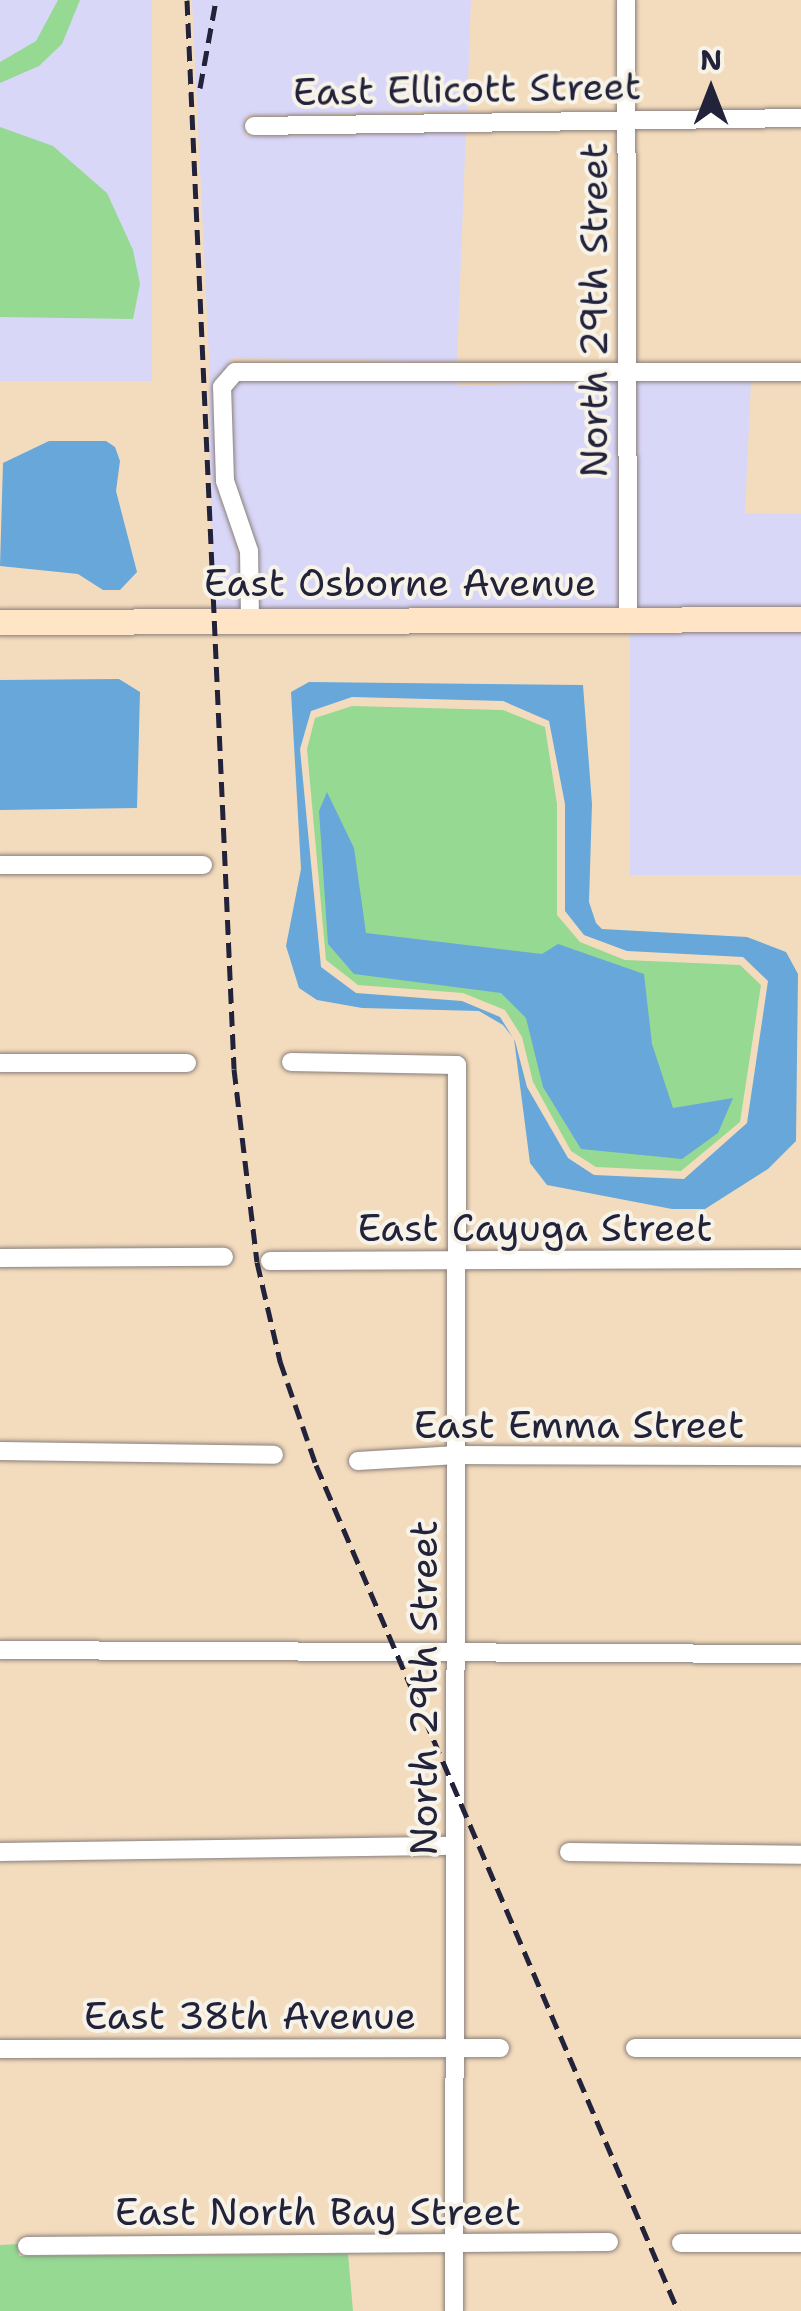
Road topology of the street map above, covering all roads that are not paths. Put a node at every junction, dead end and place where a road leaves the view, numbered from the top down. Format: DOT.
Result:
graph roads {
  1 [pos="626,0"];
  2 [pos="626,117"];
  3 [pos="801,118"];
  4 [pos="254,126"];
  5 [pos="626,371"];
  6 [pos="801,372"];
  7 [pos="628,619"];
  8 [pos="801,619"];
  9 [pos="250,620"];
  10 [pos="0,622"];
  11 [pos="0,864"];
  12 [pos="203,864"];
  13 [pos="291,1062"];
  14 [pos="0,1063"];
  15 [pos="187,1064"];
  16 [pos="0,1258"];
  17 [pos="224,1258"];
  18 [pos="801,1259"];
  19 [pos="458,1260"];
  20 [pos="270,1261"];
  21 [pos="0,1452"];
  22 [pos="274,1455"];
  23 [pos="457,1455"];
  24 [pos="801,1456"];
  25 [pos="358,1461"];
  26 [pos="0,1650"];
  27 [pos="458,1654"];
  28 [pos="801,1654"];
  29 [pos="456,1846"];
  30 [pos="0,1852"];
  31 [pos="568,1852"];
  32 [pos="801,1855"];
  33 [pos="0,2048"];
  34 [pos="456,2048"];
  35 [pos="500,2048"];
  36 [pos="634,2048"];
  37 [pos="801,2048"];
  38 [pos="609,2242"];
  39 [pos="454,2243"];
  40 [pos="681,2243"];
  41 [pos="801,2243"];
  42 [pos="27,2246"];
  43 [pos="454,2311"];
  1 -- 2 [label="street, North 29th Street"];
  2 -- 3 [label="street, East Ellicott Street"];
  2 -- 4 [label="street, East Ellicott Street"];
  2 -- 5 [label="street, North 29th Street"];
  5 -- 6 [label="street"];
  5 -- 7 [label="street, North 29th Street"];
  5 -- 9 [label="street"];
  7 -- 8 [label="street, East Osborne Avenue"];
  7 -- 9 [label="street, East Osborne Avenue"];
  9 -- 10 [label="street, East Osborne Avenue"];
  11 -- 12 [label="street"];
  13 -- 19 [label="street, North 29th Street"];
  14 -- 15 [label="street"];
  16 -- 17 [label="street"];
  18 -- 19 [label="street, East Cayuga Street"];
  19 -- 20 [label="street, East Cayuga Street"];
  19 -- 23 [label="street, North 29th Street"];
  21 -- 22 [label="street"];
  23 -- 24 [label="street, East Emma Street"];
  23 -- 25 [label="street, East Emma Street"];
  23 -- 27 [label="street, North 29th Street"];
  26 -- 27 [label="street"];
  27 -- 28 [label="street"];
  27 -- 29 [label="street, North 29th Street"];
  29 -- 30 [label="street"];
  29 -- 34 [label="street, North 29th Street"];
  31 -- 32 [label="street"];
  33 -- 34 [label="street, East 38th Avenue"];
  34 -- 35 [label="street, East 38th Avenue"];
  34 -- 39 [label="street, North 29th Street"];
  36 -- 37 [label="street"];
  38 -- 39 [label="street, East North Bay Street"];
  39 -- 42 [label="street, East North Bay Street"];
  39 -- 43 [label="street, North 29th Street"];
  40 -- 41 [label="street"];
}
